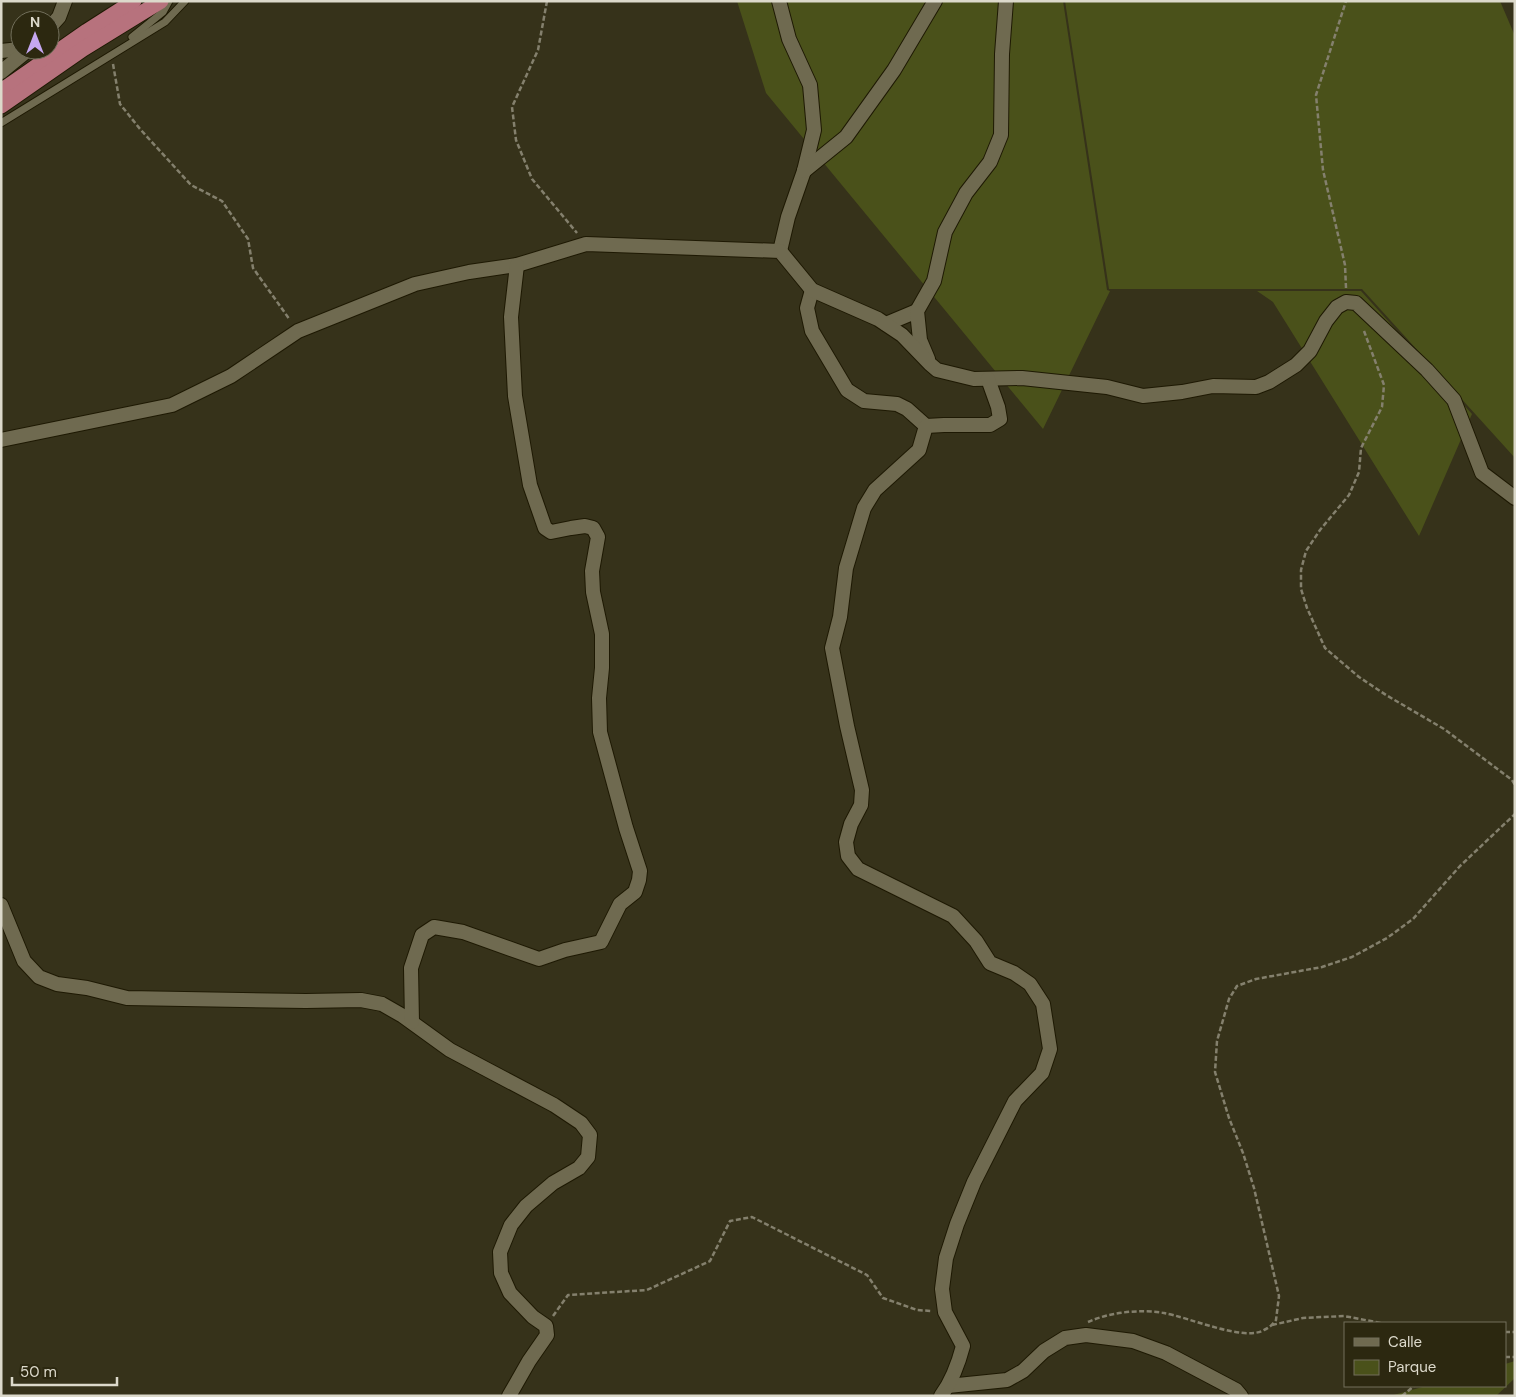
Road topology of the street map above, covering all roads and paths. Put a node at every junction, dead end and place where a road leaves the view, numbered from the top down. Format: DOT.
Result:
graph roads {
  1 [pos="65,1"];
  2 [pos="134,1"];
  3 [pos="161,1"];
  4 [pos="169,1"];
  5 [pos="185,1"];
  6 [pos="547,1"];
  7 [pos="778,1"];
  8 [pos="935,1"];
  9 [pos="1006,1"];
  10 [pos="1346,1"];
  11 [pos="60,14"];
  12 [pos="112,54"];
  13 [pos="16,60"];
  14 [pos="1,72"];
  15 [pos="1,91"];
  16 [pos="1,106"];
  17 [pos="1,123"];
  18 [pos="804,171"];
  19 [pos="586,244"];
  20 [pos="780,251"];
  21 [pos="517,265"];
  22 [pos="812,290"];
  23 [pos="1346,302"];
  24 [pos="917,311"];
  25 [pos="886,324"];
  26 [pos="1364,329"];
  27 [pos="298,331"];
  28 [pos="930,364"];
  29 [pos="988,379"];
  30 [pos="926,426"];
  31 [pos="1,440"];
  32 [pos="1515,498"];
  33 [pos="1515,785"];
  34 [pos="1515,814"];
  35 [pos="1,905"];
  36 [pos="412,1022"];
  37 [pos="945,1312"];
  38 [pos="1376,1322"];
  39 [pos="1082,1324"];
  40 [pos="1270,1325"];
  41 [pos="546,1326"];
  42 [pos="1413,1387"];
  43 [pos="944,1391"];
  44 [pos="509,1396"];
  45 [pos="1241,1396"];
  46 [pos="1402,1396"];
  1 -- 11 [label="street"];
  2 -- 15 [label="highway"];
  3 -- 16 [label="highway"];
  4 -- 12 [label="lane"];
  5 -- 12 [label="lane"];
  6 -- 19 [label="path"];
  7 -- 18 [label="street"];
  8 -- 18 [label="street"];
  9 -- 24 [label="street"];
  10 -- 23 [label="path"];
  12 -- 17 [label="lane"];
  12 -- 27 [label="path"];
  13 -- 14 [label="street"];
  18 -- 20 [label="street"];
  19 -- 20 [label="street"];
  19 -- 21 [label="street"];
  20 -- 22 [label="street"];
  21 -- 27 [label="street"];
  21 -- 36 [label="street"];
  22 -- 25 [label="street"];
  22 -- 30 [label="street"];
  23 -- 29 [label="street"];
  23 -- 32 [label="street"];
  24 -- 25 [label="street"];
  24 -- 28 [label="street"];
  25 -- 28 [label="street"];
  26 -- 33 [label="path"];
  27 -- 31 [label="street"];
  28 -- 29 [label="street"];
  29 -- 30 [label="street"];
  30 -- 37 [label="street"];
  34 -- 40 [label="path"];
  35 -- 36 [label="street"];
  36 -- 41 [label="street"];
  37 -- 41 [label="path"];
  37 -- 43 [label="street"];
  38 -- 40 [label="path"];
  39 -- 40 [label="path"];
  41 -- 44 [label="street"];
  42 -- 46 [label="path"];
  43 -- 45 [label="street"];
}
